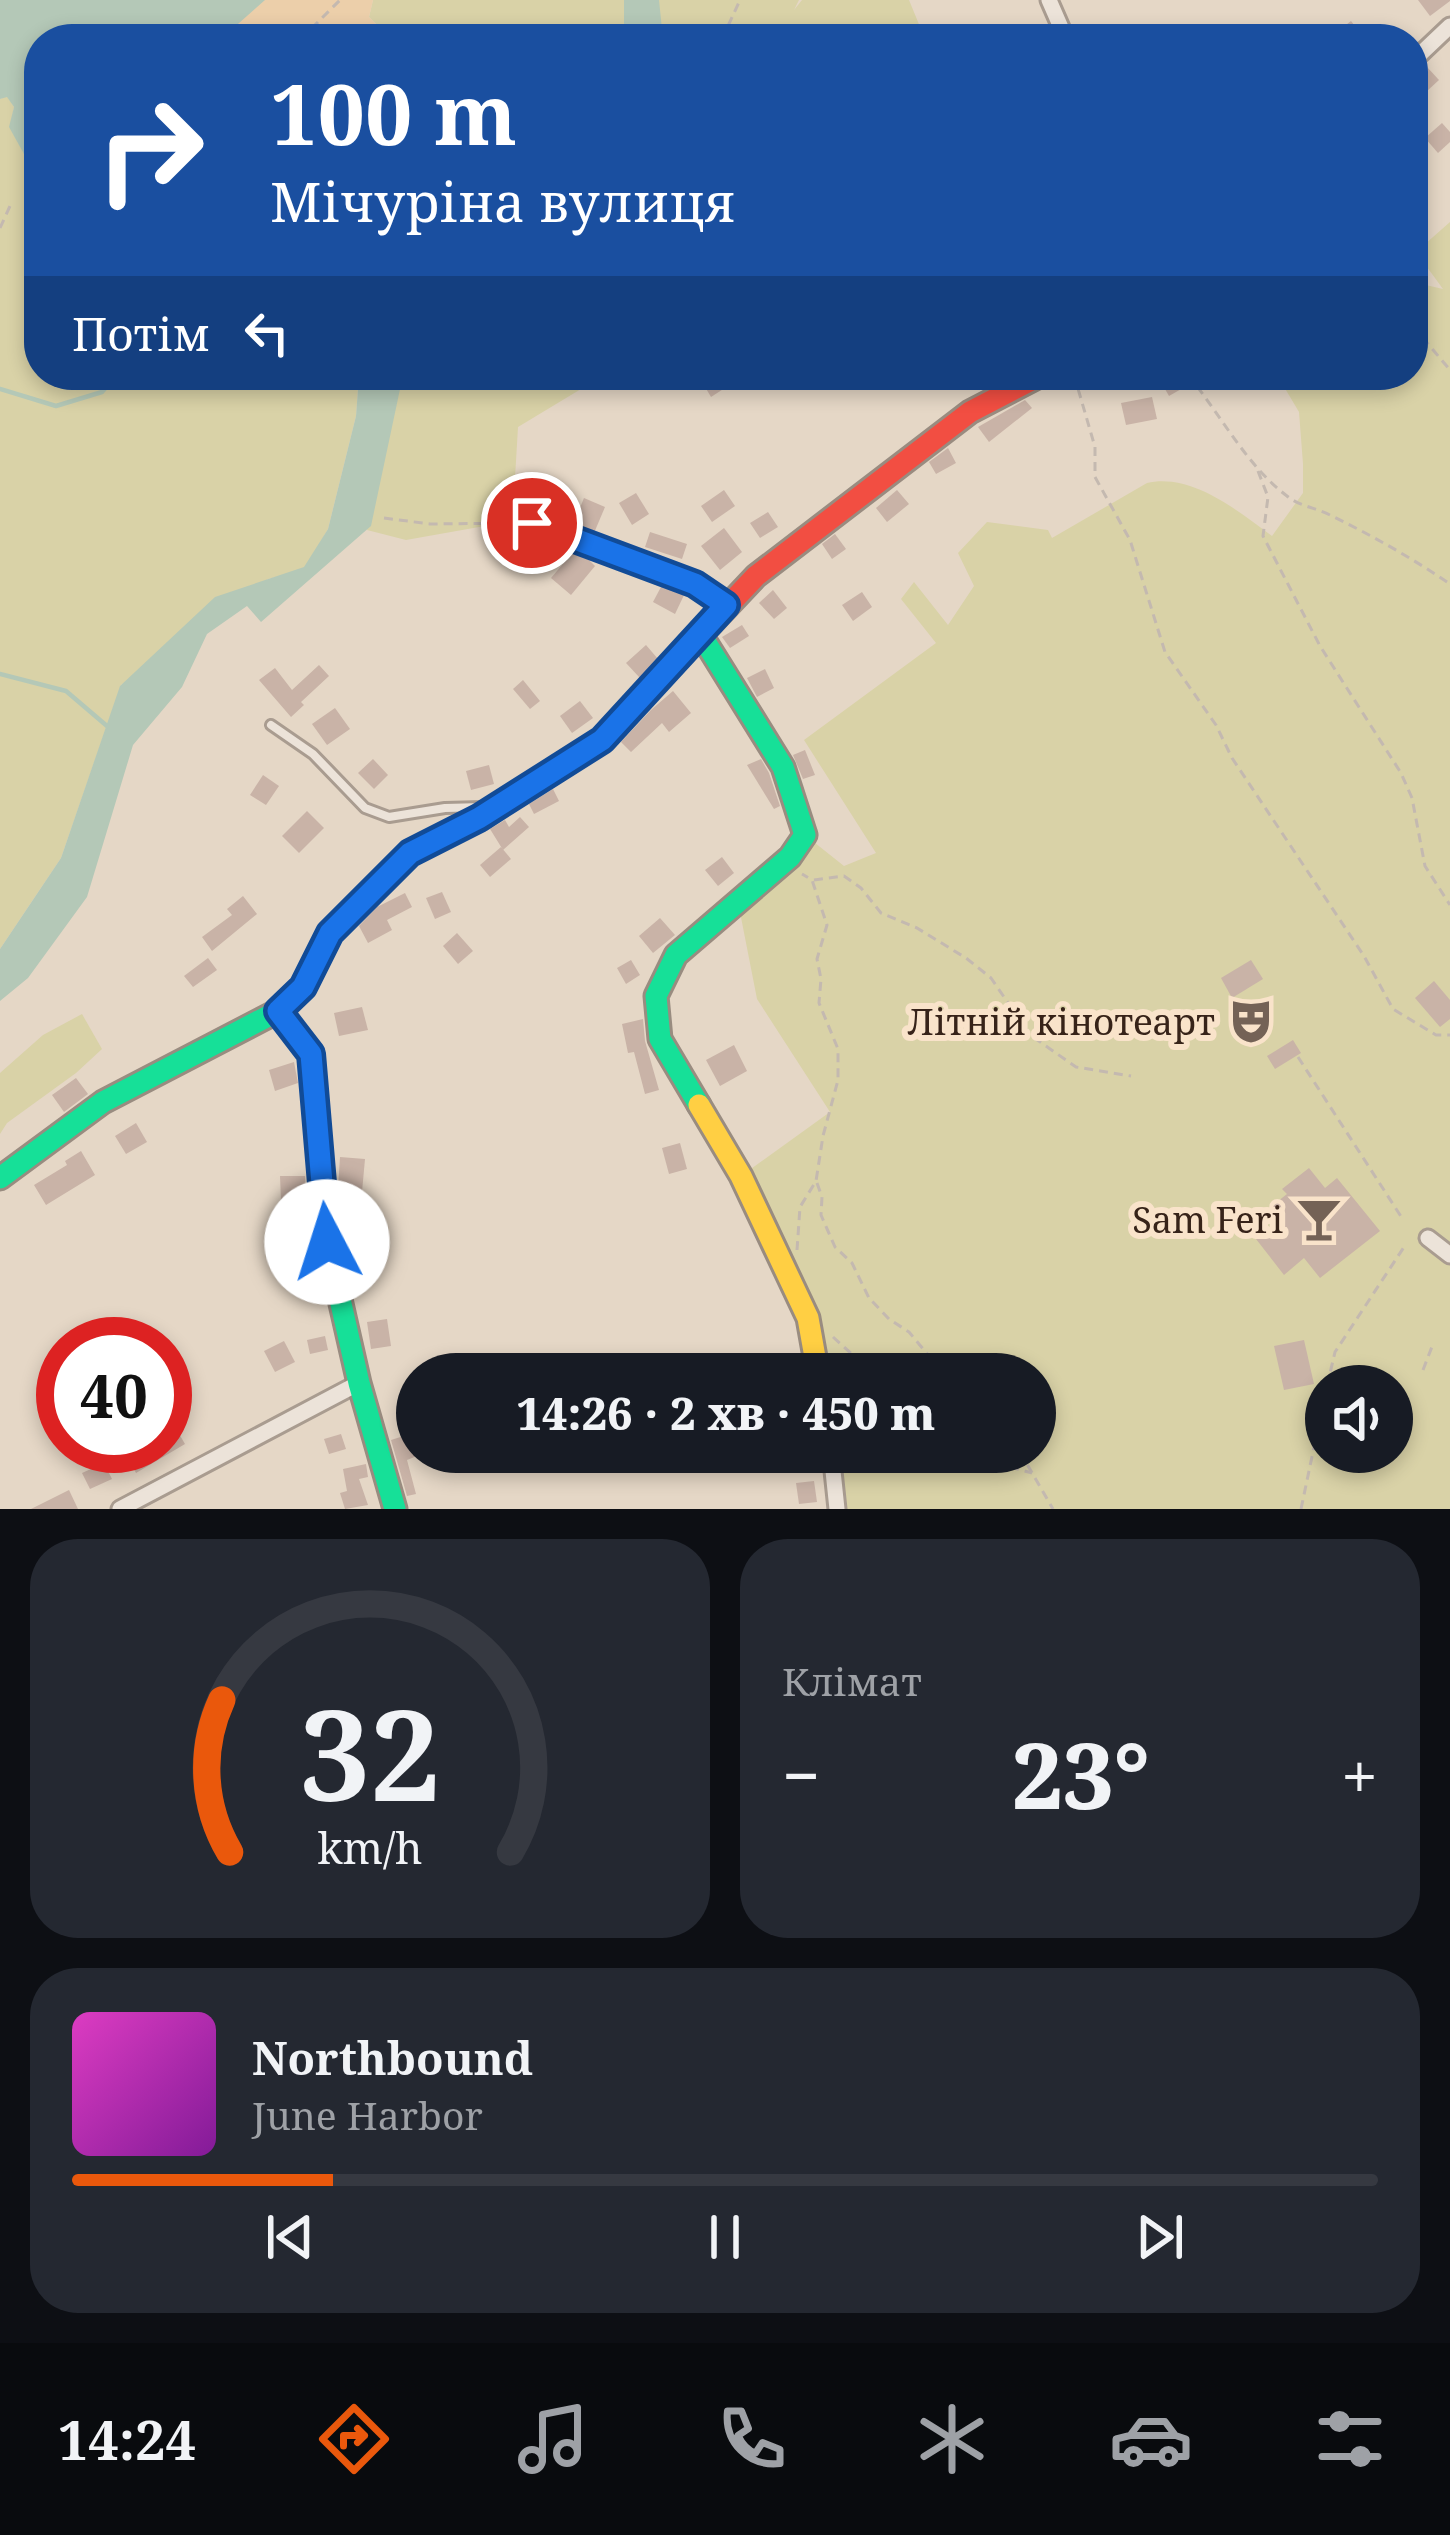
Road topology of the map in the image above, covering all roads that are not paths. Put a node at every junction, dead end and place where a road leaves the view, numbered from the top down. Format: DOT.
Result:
graph roads {
  1 [pos="1450,26"];
  2 [pos="1428,47"];
  3 [pos="1012,390"];
  4 [pos="532,523"];
  5 [pos="726,605"];
  6 [pos="700,635"];
  7 [pos="271,725"];
  8 [pos="496,807"];
  9 [pos="278,1011"];
  10 [pos="0,1178"];
  11 [pos="1428,1238"];
  12 [pos="1450,1255"];
  13 [pos="814,1353"];
  14 [pos="358,1383"];
  15 [pos="833,1473"];
  16 [pos="119,1509"];
  17 [pos="394,1509"];
  18 [pos="837,1509"];
  1 -- 2 [label="street"];
  3 -- 5 [label="street"];
  4 -- 5 [label="street"];
  5 -- 6 [label="street"];
  6 -- 8 [label="street"];
  6 -- 13 [label="street"];
  7 -- 8 [label="lane"];
  8 -- 9 [label="street"];
  9 -- 10 [label="street"];
  9 -- 14 [label="street"];
  11 -- 12 [label="street"];
  14 -- 16 [label="street"];
  14 -- 17 [label="street"];
  15 -- 18 [label="street"];
}
